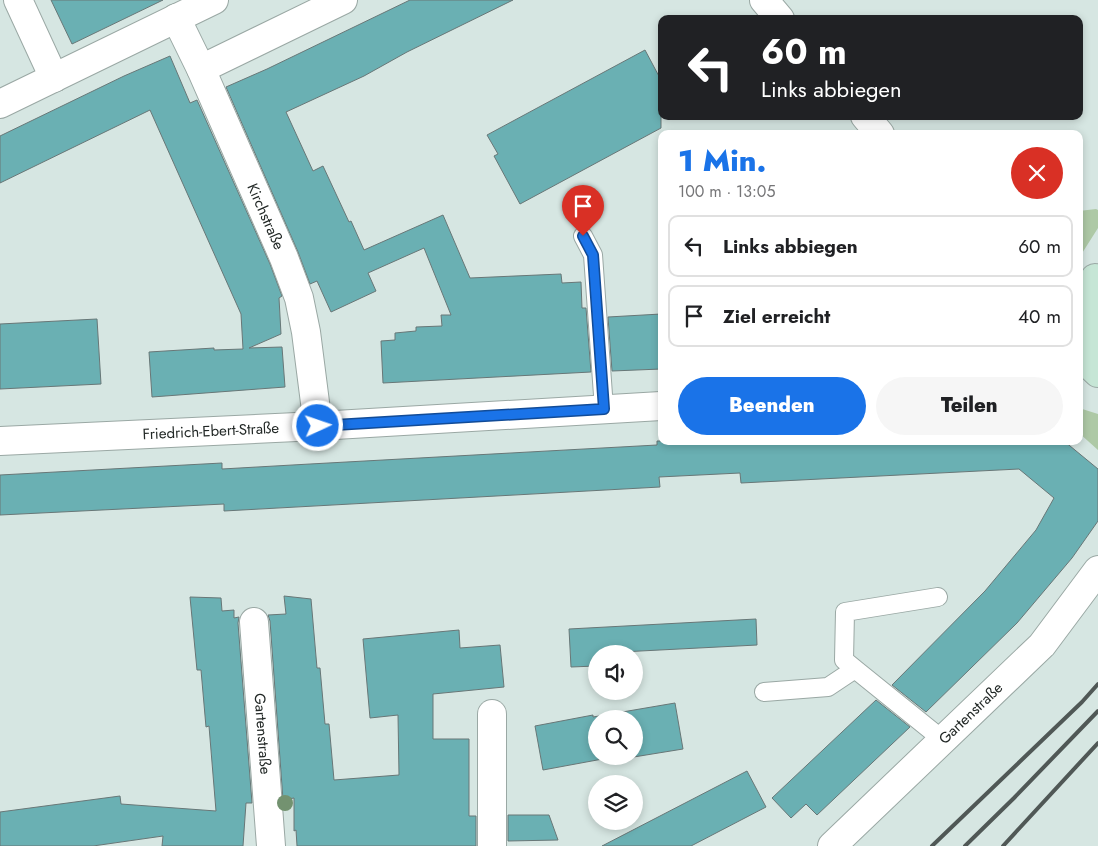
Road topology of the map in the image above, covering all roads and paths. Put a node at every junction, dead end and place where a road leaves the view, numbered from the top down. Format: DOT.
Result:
graph roads {
  1 [pos="18,0"];
  2 [pos="214,0"];
  3 [pos="343,0"];
  4 [pos="764,0"];
  5 [pos="777,15"];
  6 [pos="176,18"];
  7 [pos="200,69"];
  8 [pos="54,78"];
  9 [pos="0,104"];
  10 [pos="868,120"];
  11 [pos="877,130"];
  12 [pos="583,236"];
  13 [pos="1091,282"];
  14 [pos="1098,345"];
  15 [pos="1083,359"];
  16 [pos="1098,373"];
  17 [pos="658,406"];
  18 [pos="604,409"];
  19 [pos="318,426"];
  20 [pos="0,442"];
  21 [pos="1098,570"];
  22 [pos="938,597"];
  23 [pos="254,622"];
  24 [pos="855,669"];
  25 [pos="764,692"];
  26 [pos="492,714"];
  27 [pos="943,740"];
  28 [pos="271,846"];
  29 [pos="492,846"];
  30 [pos="832,846"];
  1 -- 8 [label="street"];
  2 -- 6 [label="street"];
  3 -- 7 [label="street"];
  4 -- 5 [label="street"];
  6 -- 7 [label="street, Kirchstraße"];
  6 -- 8 [label="street"];
  7 -- 19 [label="street, Kirchstraße"];
  8 -- 9 [label="street"];
  10 -- 11 [label="street"];
  12 -- 18 [label="lane"];
  13 -- 14 [label="street"];
  15 -- 16 [label="street"];
  17 -- 18 [label="street, Friedrich-Ebert-Straße"];
  18 -- 19 [label="street, Friedrich-Ebert-Straße"];
  19 -- 20 [label="street, Friedrich-Ebert-Straße"];
  21 -- 27 [label="street, Gartenstraße"];
  22 -- 24 [label="lane"];
  23 -- 28 [label="street, Gartenstraße"];
  24 -- 25 [label="lane"];
  24 -- 27 [label="lane"];
  26 -- 29 [label="street"];
  27 -- 30 [label="street, Gartenstraße"];
}
